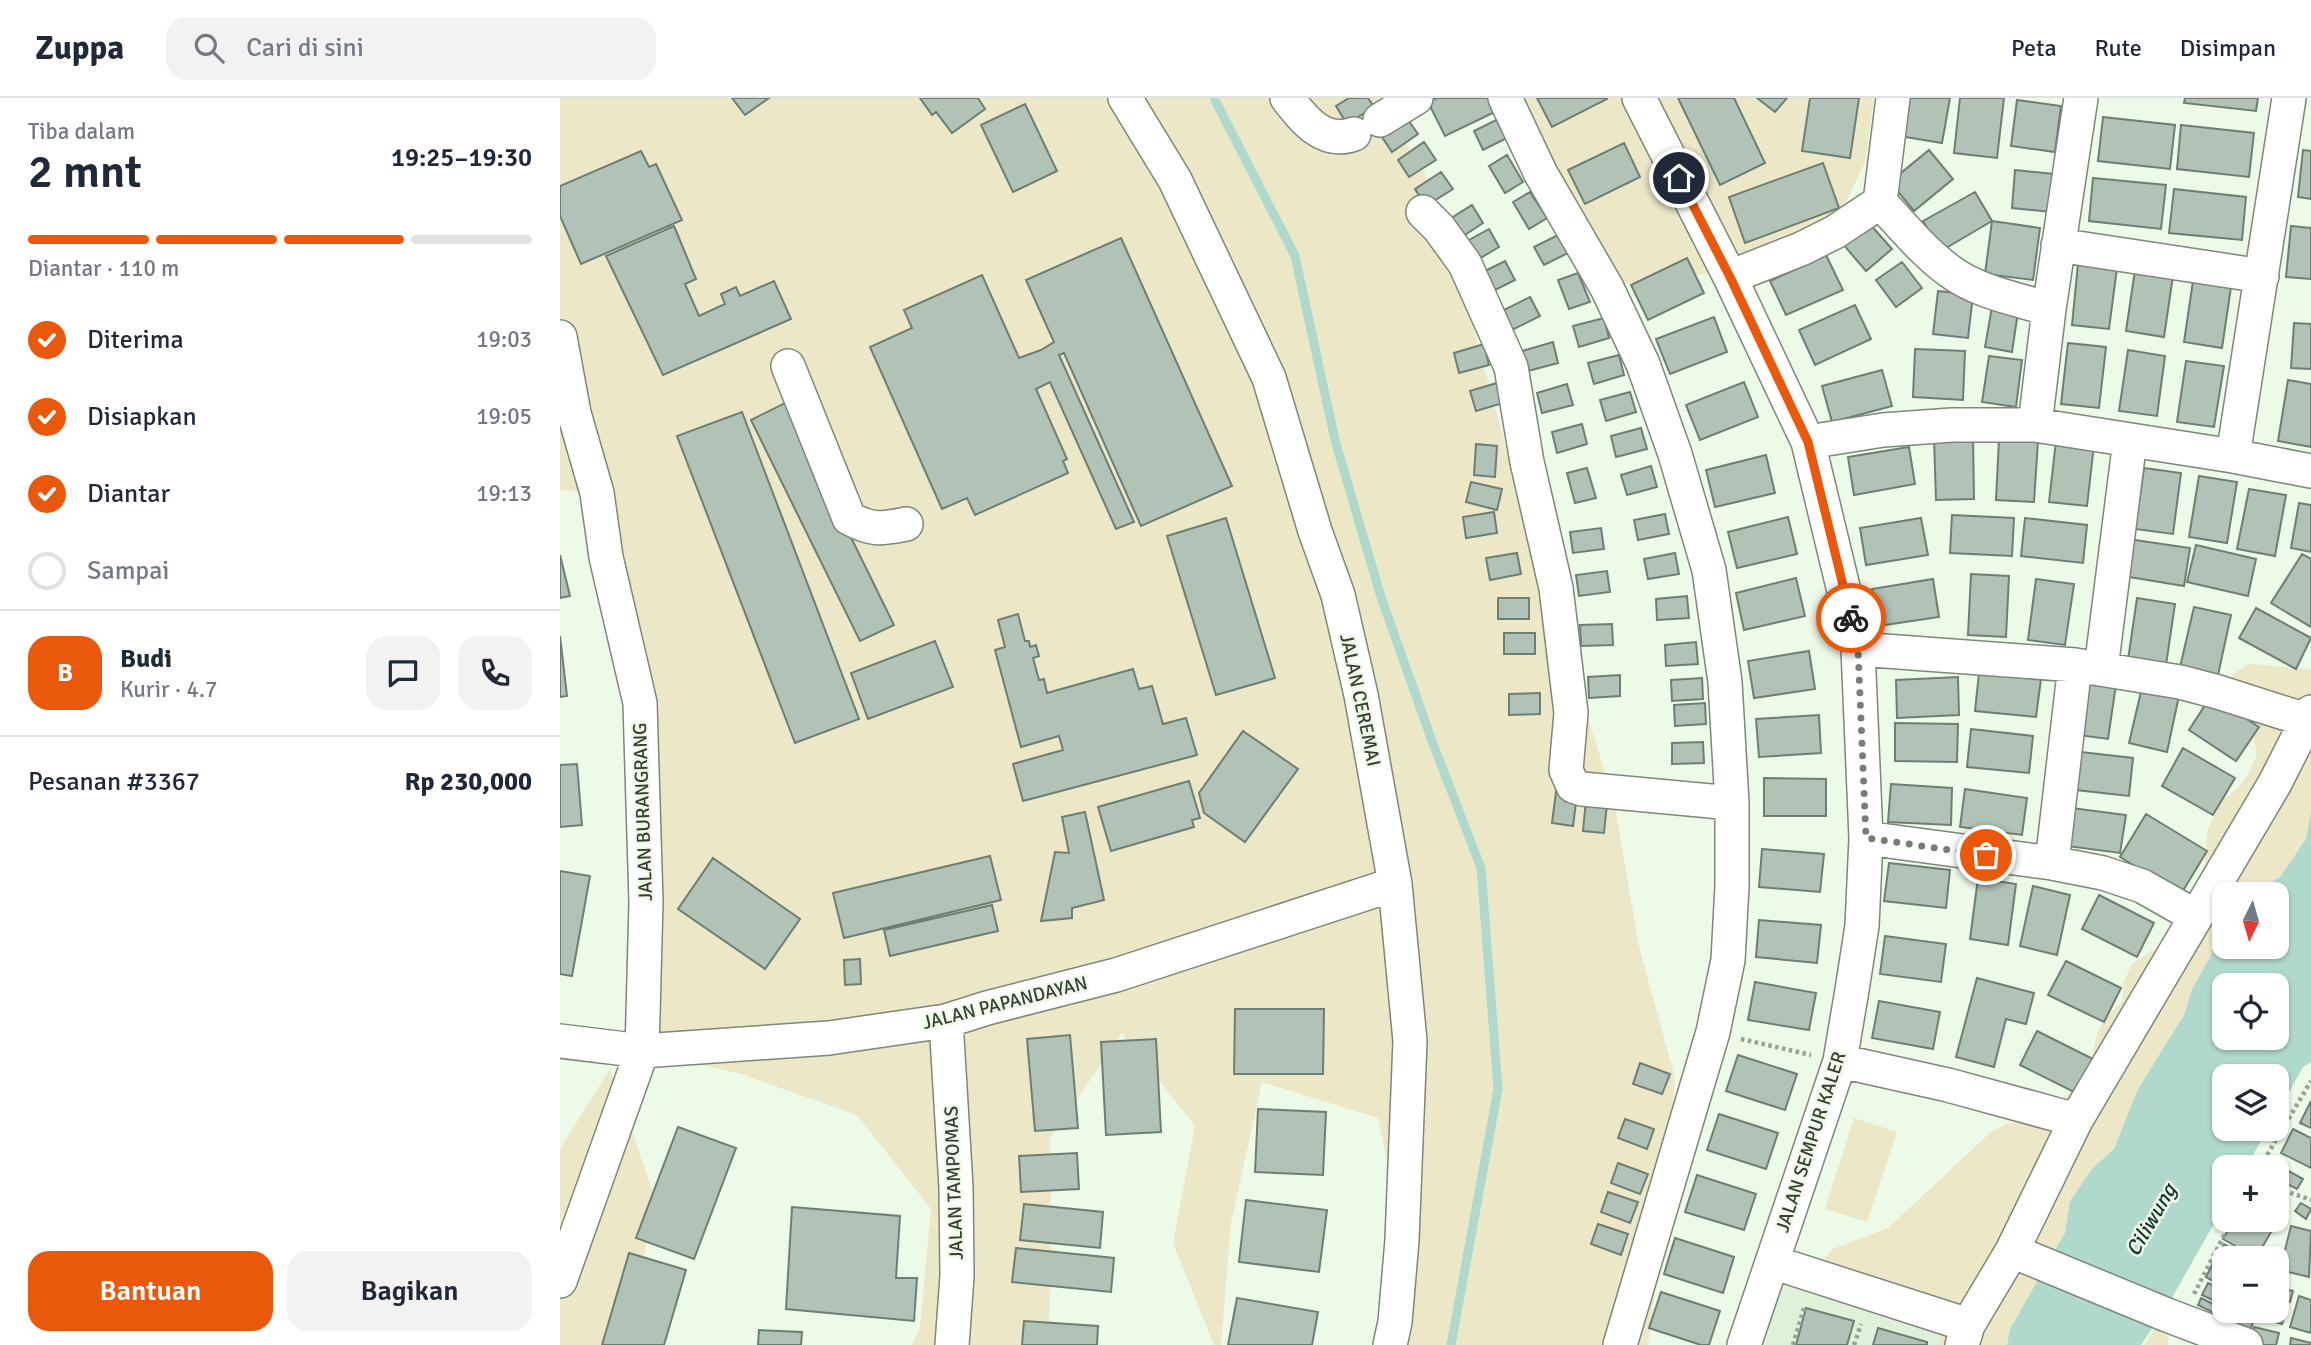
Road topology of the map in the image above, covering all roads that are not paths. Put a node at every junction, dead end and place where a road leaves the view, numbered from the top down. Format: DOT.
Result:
graph roads {
  1 [pos="1125,98"];
  2 [pos="1287,98"];
  3 [pos="1416,98"];
  4 [pos="1505,98"];
  5 [pos="1639,98"];
  6 [pos="1893,98"];
  7 [pos="2289,98"];
  8 [pos="2075,99"];
  9 [pos="1880,202"];
  10 [pos="1423,212"];
  11 [pos="2058,245"];
  12 [pos="2262,276"];
  13 [pos="1730,277"];
  14 [pos="2049,309"];
  15 [pos="560,337"];
  16 [pos="788,366"];
  17 [pos="2035,425"];
  18 [pos="2130,440"];
  19 [pos="1808,442"];
  20 [pos="2233,456"];
  21 [pos="2311,471"];
  22 [pos="906,524"];
  23 [pos="1858,649"];
  24 [pos="2088,667"];
  25 [pos="2309,716"];
  26 [pos="1732,803"];
  27 [pos="1866,838"];
  28 [pos="2052,863"];
  29 [pos="1395,884"];
  30 [pos="2196,916"];
  31 [pos="947,1021"];
  32 [pos="560,1041"];
  33 [pos="642,1051"];
  34 [pos="1840,1061"];
  35 [pos="2076,1120"];
  36 [pos="2026,1255"];
  37 [pos="1772,1262"];
  38 [pos="560,1281"];
  39 [pos="1965,1335"];
  40 [pos="952,1345"];
  41 [pos="1390,1345"];
  42 [pos="1620,1345"];
  43 [pos="1744,1345"];
  44 [pos="2246,1345"];
  1 -- 29 [label="street, JALAN CEREMAI"];
  2 -- 3 [label="street"];
  4 -- 26 [label="street"];
  5 -- 13 [label="street, JALAN SEMPUR KALER"];
  6 -- 9 [label="street"];
  7 -- 12 [label="street"];
  8 -- 11 [label="street"];
  9 -- 13 [label="street"];
  9 -- 14 [label="street"];
  10 -- 26 [label="street"];
  11 -- 12 [label="street"];
  11 -- 14 [label="street"];
  12 -- 20 [label="street"];
  13 -- 19 [label="street, JALAN SEMPUR KALER"];
  14 -- 17 [label="street"];
  15 -- 33 [label="street, JALAN BURANGRANG"];
  16 -- 22 [label="street"];
  17 -- 18 [label="street"];
  17 -- 19 [label="street"];
  18 -- 20 [label="street"];
  18 -- 24 [label="street"];
  19 -- 23 [label="street, JALAN SEMPUR KALER"];
  20 -- 21 [label="street"];
  23 -- 24 [label="street"];
  23 -- 27 [label="street, JALAN SEMPUR KALER"];
  24 -- 25 [label="street"];
  24 -- 28 [label="street"];
  25 -- 30 [label="street"];
  26 -- 42 [label="street"];
  27 -- 28 [label="street"];
  27 -- 34 [label="street, JALAN SEMPUR KALER"];
  28 -- 30 [label="street"];
  29 -- 31 [label="street, JALAN PAPANDAYAN"];
  29 -- 41 [label="street, JALAN CEREMAI"];
  30 -- 35 [label="street"];
  31 -- 33 [label="street, JALAN PAPANDAYAN"];
  31 -- 40 [label="street, JALAN TAMPOMAS"];
  32 -- 33 [label="street, JALAN PAPANDAYAN"];
  33 -- 38 [label="street, JALAN BURANGRANG"];
  34 -- 35 [label="street"];
  34 -- 37 [label="street, JALAN SEMPUR KALER"];
  35 -- 36 [label="street"];
  36 -- 39 [label="street"];
  36 -- 44 [label="street"];
  37 -- 39 [label="street"];
  37 -- 43 [label="street, JALAN SEMPUR KALER"];
}
